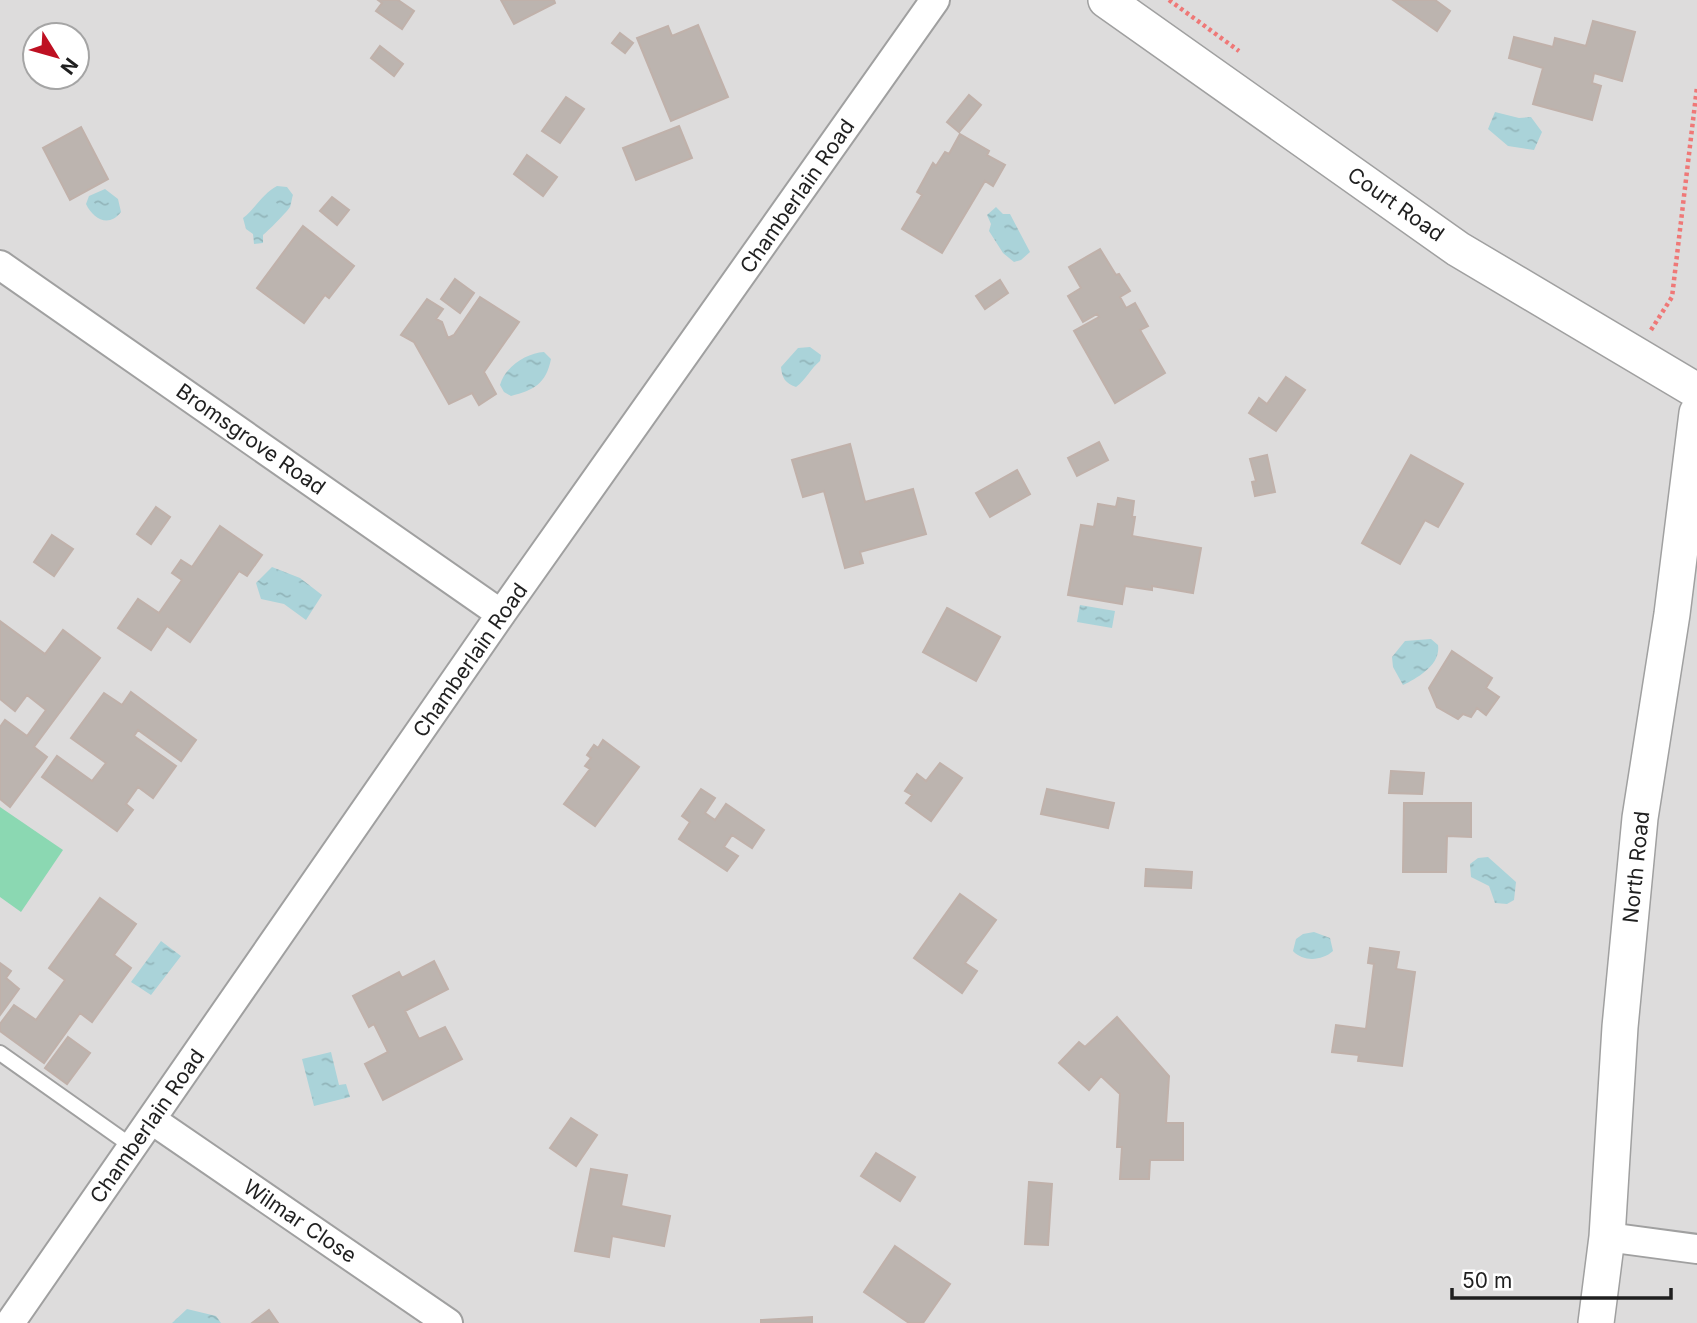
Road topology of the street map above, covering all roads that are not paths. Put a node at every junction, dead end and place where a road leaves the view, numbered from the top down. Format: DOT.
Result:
graph roads {
  1 [pos="935,0"];
  2 [pos="1106,0"];
  3 [pos="0,265"];
  4 [pos="1697,391"];
  5 [pos="1697,413"];
  6 [pos="501,614"];
  7 [pos="0,1053"];
  8 [pos="152,1120"];
  9 [pos="133,1147"];
  10 [pos="1607,1237"];
  11 [pos="1697,1249"];
  12 [pos="10,1323"];
  13 [pos="448,1323"];
  14 [pos="1596,1323"];
  1 -- 6 [label="street, Chamberlain Road"];
  2 -- 4 [label="street, Court Road"];
  3 -- 6 [label="street, Bromsgrove Road"];
  5 -- 10 [label="street, North Road"];
  6 -- 8 [label="street, Chamberlain Road"];
  7 -- 9 [label="lane"];
  8 -- 9 [label="street, Chamberlain Road"];
  8 -- 13 [label="street, Wilmar Close"];
  9 -- 12 [label="street, Chamberlain Road"];
  10 -- 11 [label="street"];
  10 -- 14 [label="street, North Road"];
}
